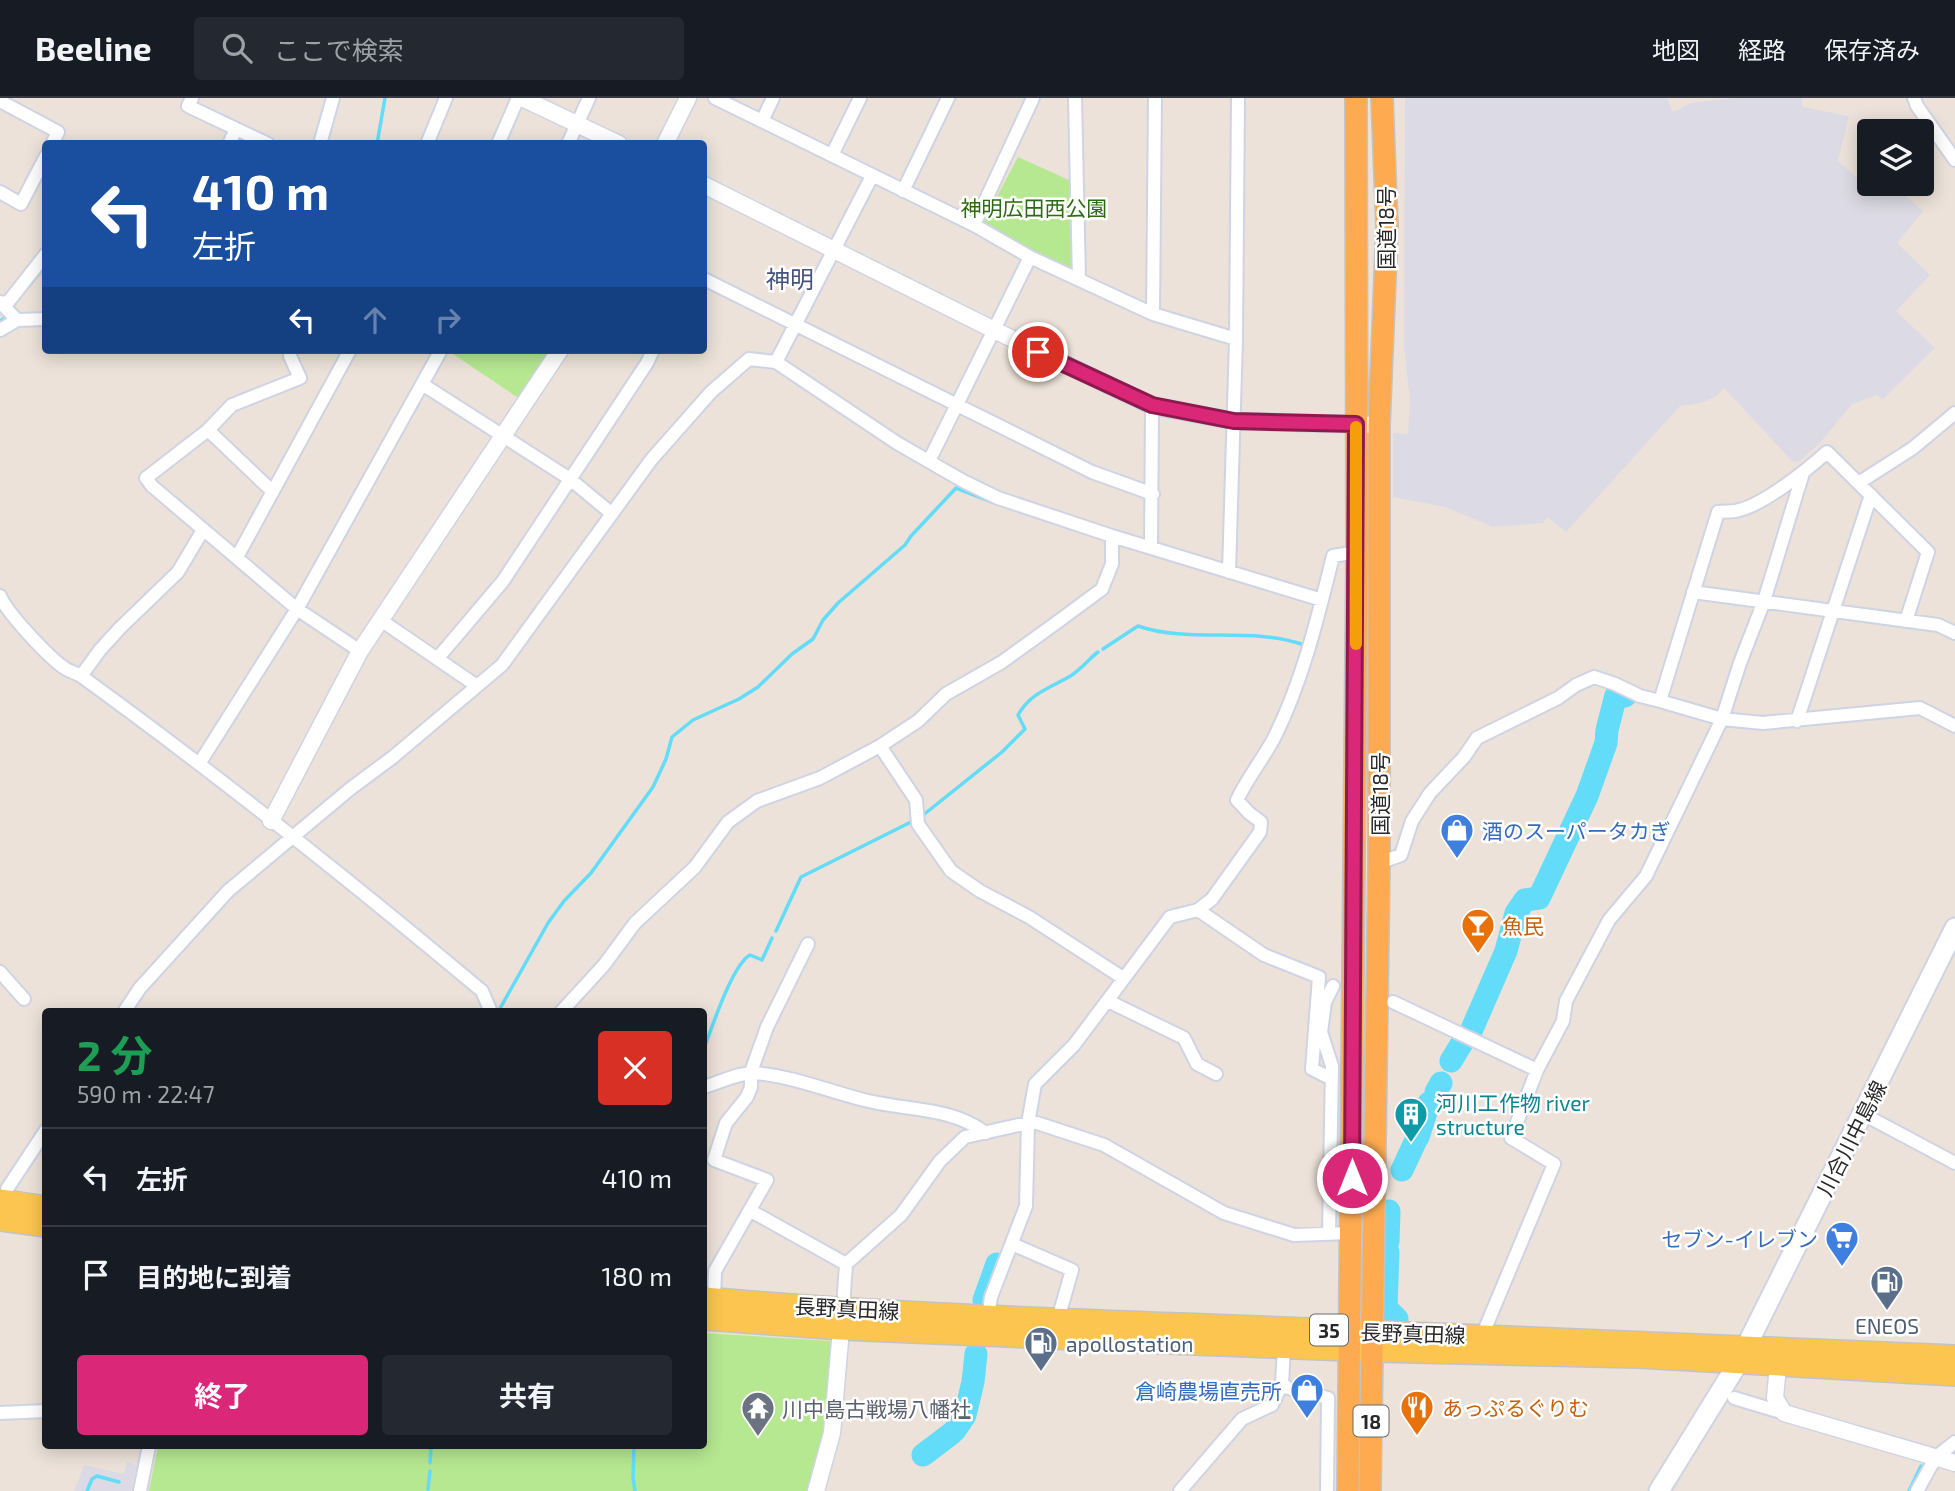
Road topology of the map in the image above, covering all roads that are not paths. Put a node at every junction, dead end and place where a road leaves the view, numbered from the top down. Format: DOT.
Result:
graph roads {
  1 [pos="192,98"];
  2 [pos="333,98"];
  3 [pos="446,98"];
  4 [pos="520,98"];
  5 [pos="589,98"];
  6 [pos="688,98"];
  7 [pos="715,98"];
  8 [pos="773,98"];
  9 [pos="860,98"];
  10 [pos="948,98"];
  11 [pos="1033,98"];
  12 [pos="1075,98"];
  13 [pos="1155,98"];
  14 [pos="1238,98"];
  15 [pos="1356,98"];
  16 [pos="1382,98"];
  17 [pos="1914,98"];
  18 [pos="0,101"];
  19 [pos="762,121"];
  20 [pos="578,124"];
  21 [pos="236,129"];
  22 [pos="54,140"];
  23 [pos="231,140"];
  24 [pos="259,140"];
  25 [pos="321,140"];
  26 [pos="429,140"];
  27 [pos="500,140"];
  28 [pos="570,140"];
  29 [pos="611,140"];
  30 [pos="667,140"];
  31 [pos="832,155"];
  32 [pos="1955,160"];
  33 [pos="42,164"];
  34 [pos="872,176"];
  35 [pos="707,186"];
  36 [pos="903,191"];
  37 [pos="0,192"];
  38 [pos="974,225"];
  39 [pos="834,250"];
  40 [pos="1030,257"];
  41 [pos="42,259"];
  42 [pos="1079,279"];
  43 [pos="707,280"];
  44 [pos="0,303"];
  45 [pos="1153,314"];
  46 [pos="17,320"];
  47 [pos="42,320"];
  48 [pos="797,325"];
  49 [pos="0,330"];
  50 [pos="994,330"];
  51 [pos="1236,339"];
  52 [pos="290,354"];
  53 [pos="348,354"];
  54 [pos="439,354"];
  55 [pos="558,354"];
  56 [pos="651,354"];
  57 [pos="776,362"];
  58 [pos="422,384"];
  59 [pos="956,405"];
  60 [pos="1152,405"];
  61 [pos="1955,413"];
  62 [pos="1234,421"];
  63 [pos="1356,424"];
  64 [pos="1379,425"];
  65 [pos="208,430"];
  66 [pos="504,436"];
  67 [pos="929,461"];
  68 [pos="1804,473"];
  69 [pos="570,479"];
  70 [pos="1860,482"];
  71 [pos="272,491"];
  72 [pos="1153,494"];
  73 [pos="1871,495"];
  74 [pos="611,513"];
  75 [pos="203,530"];
  76 [pos="1112,536"];
  77 [pos="1151,548"];
  78 [pos="1356,552"];
  79 [pos="237,557"];
  80 [pos="1229,572"];
  81 [pos="1693,593"];
  82 [pos="0,596"];
  83 [pos="1322,600"];
  84 [pos="1764,601"];
  85 [pos="298,610"];
  86 [pos="1833,612"];
  87 [pos="383,621"];
  88 [pos="1906,621"];
  89 [pos="1955,632"];
  90 [pos="360,651"];
  91 [pos="437,659"];
  92 [pos="81,676"];
  93 [pos="477,686"];
  94 [pos="1660,701"];
  95 [pos="1722,719"];
  96 [pos="1797,721"];
  97 [pos="1955,726"];
  98 [pos="880,746"];
  99 [pos="199,764"];
  100 [pos="271,821"];
  101 [pos="293,838"];
  102 [pos="1379,863"];
  103 [pos="1198,910"];
  104 [pos="1955,928"];
  105 [pos="808,944"];
  106 [pos="0,972"];
  107 [pos="1124,978"];
  108 [pos="1333,986"];
  109 [pos="24,999"];
  110 [pos="1108,1001"];
  111 [pos="1394,1002"];
  112 [pos="127,1008"];
  113 [pos="489,1008"];
  114 [pos="565,1008"];
  115 [pos="1537,1070"];
  116 [pos="751,1072"];
  117 [pos="1216,1074"];
  118 [pos="1330,1078"];
  119 [pos="707,1086"];
  120 [pos="1863,1114"];
  121 [pos="1028,1123"];
  122 [pos="986,1133"];
  123 [pos="42,1136"];
  124 [pos="1955,1163"];
  125 [pos="42,1207"];
  126 [pos="2,1210"];
  127 [pos="751,1211"];
  128 [pos="42,1225"];
  129 [pos="1329,1233"];
  130 [pos="1351,1233"];
  131 [pos="1012,1244"];
  132 [pos="846,1264"];
  133 [pos="709,1299"];
  134 [pos="988,1316"];
  135 [pos="842,1318"];
  136 [pos="707,1319"];
  137 [pos="1058,1319"];
  138 [pos="1482,1336"];
  139 [pos="1349,1341"];
  140 [pos="1372,1342"];
  141 [pos="1284,1347"];
  142 [pos="1742,1354"];
  143 [pos="1955,1356"];
  144 [pos="1778,1365"];
  145 [pos="1955,1375"];
  146 [pos="1282,1384"];
  147 [pos="1734,1398"];
  148 [pos="42,1411"];
  149 [pos="0,1413"];
  150 [pos="1784,1413"];
  151 [pos="1955,1442"];
  152 [pos="148,1449"];
  153 [pos="1936,1457"];
  154 [pos="1955,1463"];
  155 [pos="140,1491"];
  156 [pos="816,1491"];
  157 [pos="1180,1491"];
  158 [pos="1327,1491"];
  159 [pos="1348,1491"];
  160 [pos="1370,1491"];
  161 [pos="1659,1491"];
  162 [pos="1917,1491"];
  1 -- 21 [label="street"];
  2 -- 25 [label="street"];
  3 -- 26 [label="street"];
  4 -- 20 [label="street"];
  4 -- 27 [label="street"];
  5 -- 20 [label="street"];
  6 -- 30 [label="street"];
  7 -- 19 [label="street"];
  8 -- 19 [label="street"];
  9 -- 31 [label="street"];
  10 -- 36 [label="street"];
  11 -- 38 [label="street"];
  12 -- 42 [label="street"];
  13 -- 45 [label="street"];
  14 -- 51 [label="street"];
  15 -- 63 [label="highway, 国道18号 / 18"];
  16 -- 64 [label="highway, 国道18号 / 18"];
  17 -- 32 [label="street"];
  18 -- 22 [label="street"];
  19 -- 31 [label="street"];
  20 -- 28 [label="street"];
  20 -- 29 [label="street"];
  21 -- 23 [label="street"];
  21 -- 24 [label="street"];
  31 -- 34 [label="street"];
  33 -- 37 [label="street"];
  34 -- 36 [label="street"];
  34 -- 39 [label="street"];
  35 -- 39 [label="street"];
  36 -- 38 [label="street"];
  38 -- 40 [label="street"];
  39 -- 48 [label="street"];
  39 -- 50 [label="street"];
  40 -- 42 [label="street"];
  40 -- 50 [label="street"];
  41 -- 44 [label="street"];
  42 -- 45 [label="street"];
  43 -- 48 [label="street"];
  44 -- 46 [label="street"];
  45 -- 51 [label="street"];
  46 -- 47 [label="street"];
  46 -- 49 [label="street"];
  48 -- 57 [label="street"];
  48 -- 59 [label="street"];
  50 -- 59 [label="street"];
  50 -- 60 [label="street"];
  51 -- 62 [label="street"];
  52 -- 65 [label="street"];
  53 -- 71 [label="street"];
  54 -- 58 [label="street"];
  55 -- 66 [label="street"];
  56 -- 69 [label="street"];
  57 -- 67 [label="street"];
  57 -- 74 [label="street"];
  58 -- 66 [label="street"];
  58 -- 85 [label="street"];
  59 -- 67 [label="street"];
  59 -- 72 [label="street"];
  60 -- 62 [label="street"];
  60 -- 72 [label="street"];
  61 -- 70 [label="street"];
  62 -- 63 [label="street"];
  62 -- 80 [label="street"];
  63 -- 64 [label="street"];
  63 -- 78 [label="highway, 国道18号 / 18"];
  64 -- 102 [label="highway, 国道18号 / 18"];
  65 -- 71 [label="street"];
  65 -- 75 [label="street"];
  66 -- 69 [label="street"];
  66 -- 87 [label="street"];
  67 -- 76 [label="street"];
  68 -- 70 [label="street"];
  68 -- 81 [label="street"];
  68 -- 84 [label="street"];
  69 -- 74 [label="street"];
  69 -- 91 [label="street"];
  70 -- 73 [label="street"];
  71 -- 79 [label="street"];
  72 -- 77 [label="street"];
  73 -- 86 [label="street"];
  73 -- 88 [label="street"];
  74 -- 93 [label="street"];
  75 -- 79 [label="street"];
  75 -- 92 [label="street"];
  76 -- 77 [label="street"];
  76 -- 98 [label="street"];
  77 -- 80 [label="street"];
  78 -- 83 [label="street"];
  78 -- 130 [label="highway, 国道18号 / 18"];
  79 -- 85 [label="street"];
  80 -- 83 [label="street"];
  81 -- 84 [label="street"];
  81 -- 94 [label="street"];
  82 -- 92 [label="street"];
  83 -- 103 [label="street"];
  84 -- 86 [label="street"];
  84 -- 95 [label="street"];
  85 -- 90 [label="street"];
  85 -- 99 [label="street"];
  86 -- 88 [label="street"];
  86 -- 96 [label="street"];
  87 -- 90 [label="street"];
  87 -- 91 [label="street"];
  88 -- 89 [label="street"];
  90 -- 100 [label="street"];
  91 -- 93 [label="street"];
  92 -- 99 [label="street"];
  93 -- 101 [label="street"];
  94 -- 95 [label="street"];
  94 -- 102 [label="street"];
  95 -- 96 [label="street"];
  95 -- 115 [label="street"];
  96 -- 97 [label="street"];
  98 -- 107 [label="street"];
  98 -- 114 [label="street"];
  99 -- 100 [label="street"];
  100 -- 101 [label="street"];
  101 -- 112 [label="street"];
  101 -- 113 [label="street"];
  102 -- 140 [label="highway, 国道18号 / 18"];
  103 -- 107 [label="street"];
  103 -- 118 [label="street"];
  104 -- 120 [label="main road, 川合川中島線"];
  105 -- 116 [label="street"];
  106 -- 109 [label="street"];
  107 -- 110 [label="street"];
  108 -- 118 [label="street"];
  110 -- 117 [label="street"];
  110 -- 121 [label="street"];
  111 -- 115 [label="street"];
  115 -- 138 [label="street"];
  116 -- 119 [label="street"];
  116 -- 122 [label="street"];
  116 -- 127 [label="street"];
  118 -- 129 [label="street"];
  120 -- 124 [label="street"];
  120 -- 142 [label="main road, 川合川中島線"];
  121 -- 122 [label="street"];
  121 -- 129 [label="street"];
  121 -- 131 [label="street"];
  122 -- 132 [label="street"];
  123 -- 126 [label="street"];
  125 -- 126 [label="main road"];
  126 -- 128 [label="main road"];
  127 -- 132 [label="street"];
  127 -- 133 [label="street"];
  129 -- 130 [label="street"];
  130 -- 139 [label="highway, 国道18号 / 18"];
  131 -- 134 [label="street"];
  131 -- 137 [label="street"];
  132 -- 135 [label="street"];
  133 -- 135 [label="main road, 長野真田線 / 35"];
  134 -- 135 [label="main road, 長野真田線 / 35"];
  134 -- 137 [label="main road, 長野真田線 / 35"];
  135 -- 136 [label="main road, 長野真田線 / 35"];
  135 -- 141 [label="main road, 長野真田線 / 35"];
  135 -- 156 [label="street"];
  137 -- 139 [label="main road, 長野真田線 / 35"];
  138 -- 140 [label="main road, 長野真田線 / 35"];
  138 -- 142 [label="main road, 長野真田線 / 35"];
  139 -- 140 [label="main road, 長野真田線 / 35"];
  139 -- 141 [label="main road, 長野真田線 / 35"];
  139 -- 159 [label="highway, 国道18号 / 18"];
  140 -- 142 [label="main road, 長野真田線 / 35"];
  140 -- 160 [label="highway, 国道18号 / 18"];
  141 -- 146 [label="street"];
  142 -- 143 [label="main road, 長野真田線 / 35"];
  142 -- 144 [label="main road, 長野真田線 / 35"];
  142 -- 161 [label="main road, 川合川中島線"];
  144 -- 145 [label="main road, 長野真田線 / 35"];
  144 -- 150 [label="street"];
  146 -- 157 [label="street"];
  146 -- 158 [label="street"];
  147 -- 150 [label="street"];
  148 -- 149 [label="street"];
  150 -- 153 [label="street"];
  151 -- 153 [label="street"];
  152 -- 155 [label="street"];
  153 -- 154 [label="street"];
  153 -- 162 [label="street"];
}
